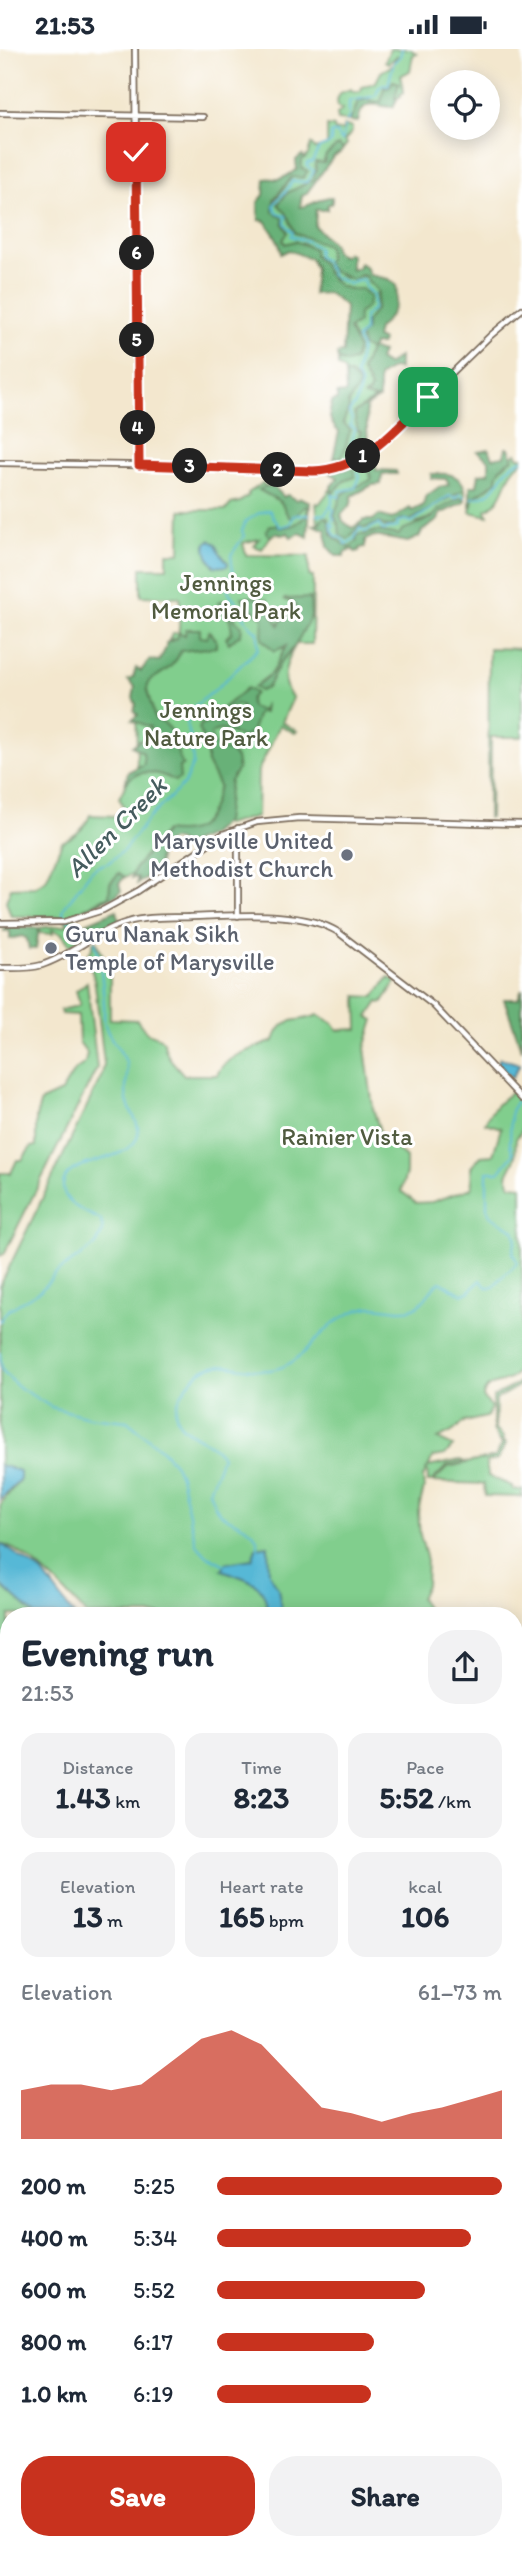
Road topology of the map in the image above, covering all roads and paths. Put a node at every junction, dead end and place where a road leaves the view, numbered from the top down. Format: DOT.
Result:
graph roads {
  1 [pos="135,49"];
  2 [pos="0,113"];
  3 [pos="135,116"];
  4 [pos="203,117"];
  5 [pos="522,309"];
  6 [pos="0,463"];
  7 [pos="139,465"];
  8 [pos="522,824"];
  9 [pos="237,828"];
  10 [pos="238,916"];
  11 [pos="0,923"];
  12 [pos="0,968"];
  13 [pos="522,1099"];
  1 -- 3 [label="street"];
  2 -- 3 [label="street"];
  3 -- 4 [label="street"];
  3 -- 7 [label="street"];
  5 -- 7 [label="street"];
  6 -- 7 [label="street"];
  8 -- 9 [label="street"];
  9 -- 10 [label="street"];
  9 -- 11 [label="street"];
  10 -- 12 [label="street"];
  10 -- 13 [label="street"];
}
